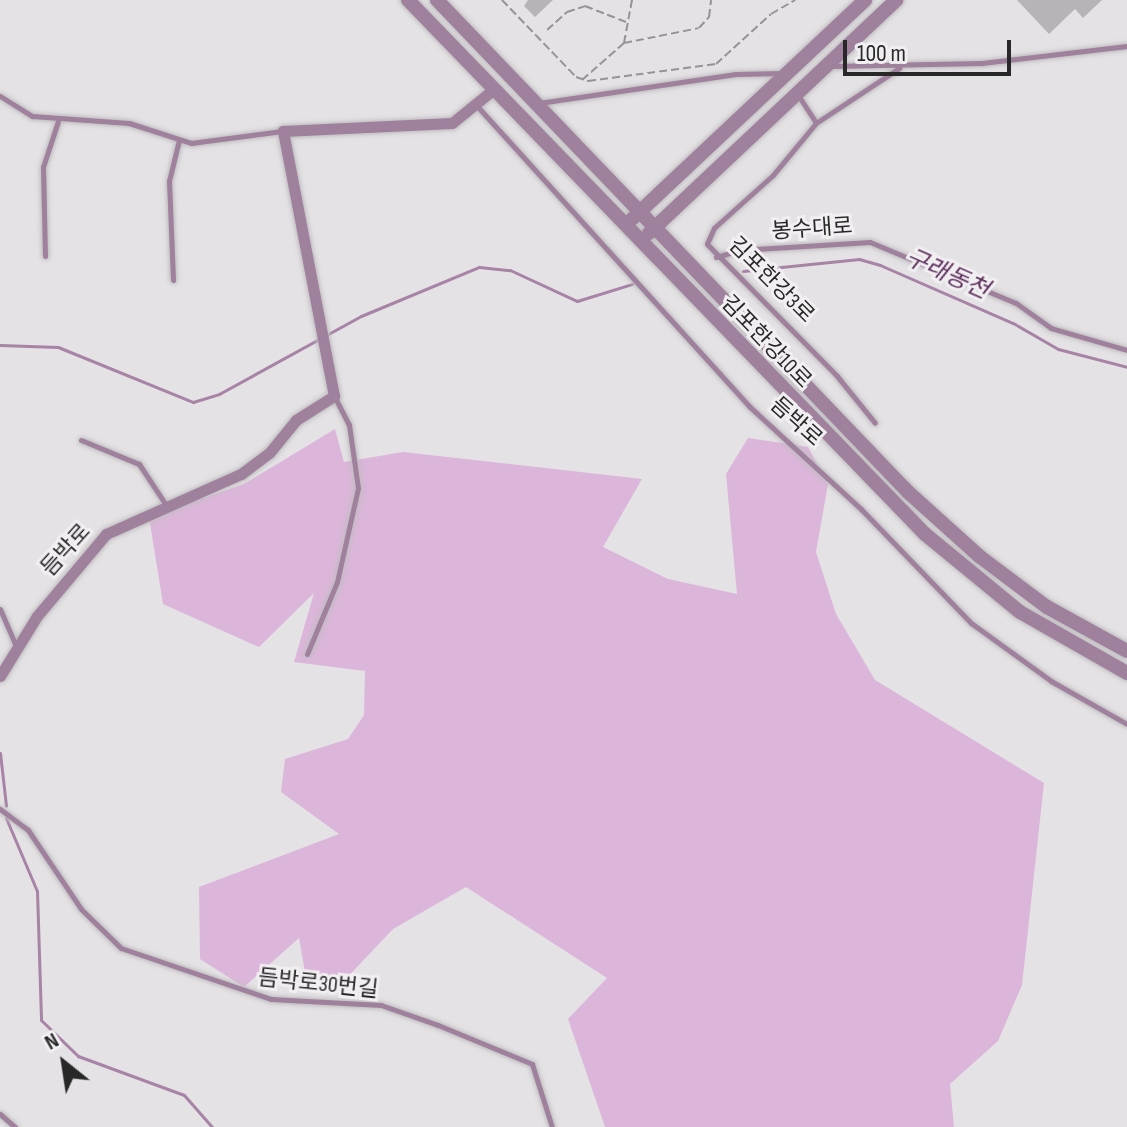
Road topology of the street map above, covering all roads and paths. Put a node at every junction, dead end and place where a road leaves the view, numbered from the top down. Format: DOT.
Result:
graph roads {
  1 [pos="408,0"];
  2 [pos="437,0"];
  3 [pos="502,0"];
  4 [pos="632,0"];
  5 [pos="711,0"];
  6 [pos="795,0"];
  7 [pos="865,0"];
  8 [pos="896,0"];
  9 [pos="628,23"];
  10 [pos="547,30"];
  11 [pos="624,43"];
  12 [pos="1127,46"];
  13 [pos="827,66"];
  14 [pos="900,67"];
  15 [pos="788,73"];
  16 [pos="581,80"];
  17 [pos="494,89"];
  18 [pos="797,94"];
  19 [pos="0,96"];
  20 [pos="535,104"];
  21 [pos="476,105"];
  22 [pos="58,121"];
  23 [pos="816,123"];
  24 [pos="283,131"];
  25 [pos="179,140"];
  26 [pos="639,212"];
  27 [pos="625,226"];
  28 [pos="655,228"];
  29 [pos="640,242"];
  30 [pos="45,256"];
  31 [pos="716,257"];
  32 [pos="173,280"];
  33 [pos="1127,350"];
  34 [pos="334,396"];
  35 [pos="875,423"];
  36 [pos="81,440"];
  37 [pos="167,506"];
  38 [pos="0,609"];
  39 [pos="17,646"];
  40 [pos="1127,651"];
  41 [pos="307,654"];
  42 [pos="1127,673"];
  43 [pos="0,676"];
  44 [pos="1127,724"];
  45 [pos="0,809"];
  46 [pos="0,1114"];
  47 [pos="15,1127"];
  48 [pos="552,1127"];
  1 -- 17 [label="street, 김포한강10로"];
  2 -- 20 [label="street, 김포한강10로"];
  3 -- 16 [label="path"];
  4 -- 9 [label="path"];
  5 -- 11 [label="path"];
  6 -- 16 [label="path"];
  7 -- 15 [label="street"];
  8 -- 13 [label="street"];
  9 -- 10 [label="path"];
  9 -- 11 [label="path"];
  11 -- 16 [label="path"];
  12 -- 14 [label="lane"];
  13 -- 14 [label="lane"];
  13 -- 18 [label="street"];
  14 -- 23 [label="lane"];
  15 -- 20 [label="lane"];
  15 -- 26 [label="street"];
  17 -- 21 [label="street"];
  17 -- 27 [label="street, 김포한강10로"];
  18 -- 23 [label="lane"];
  18 -- 28 [label="street"];
  19 -- 22 [label="lane"];
  20 -- 26 [label="street, 김포한강10로"];
  21 -- 24 [label="street"];
  21 -- 44 [label="lane, 듬박로"];
  22 -- 25 [label="lane"];
  22 -- 30 [label="lane"];
  23 -- 31 [label="lane, 김포한강3로"];
  24 -- 25 [label="lane"];
  24 -- 34 [label="street"];
  25 -- 32 [label="lane"];
  26 -- 27 [label="street"];
  26 -- 28 [label="street, 김포한강10로"];
  27 -- 29 [label="street, 김포한강10로"];
  28 -- 29 [label="street"];
  28 -- 40 [label="street, 김포한강10로"];
  29 -- 42 [label="street, 김포한강10로"];
  31 -- 33 [label="lane, 봉수대로"];
  31 -- 35 [label="lane, 김포한강3로"];
  34 -- 37 [label="street, 듬박로"];
  34 -- 41 [label="lane"];
  36 -- 37 [label="lane"];
  37 -- 39 [label="street, 듬박로"];
  38 -- 39 [label="lane"];
  39 -- 43 [label="street, 듬박로"];
  45 -- 48 [label="lane, 듬박로30번길"];
  46 -- 47 [label="lane"];
}
